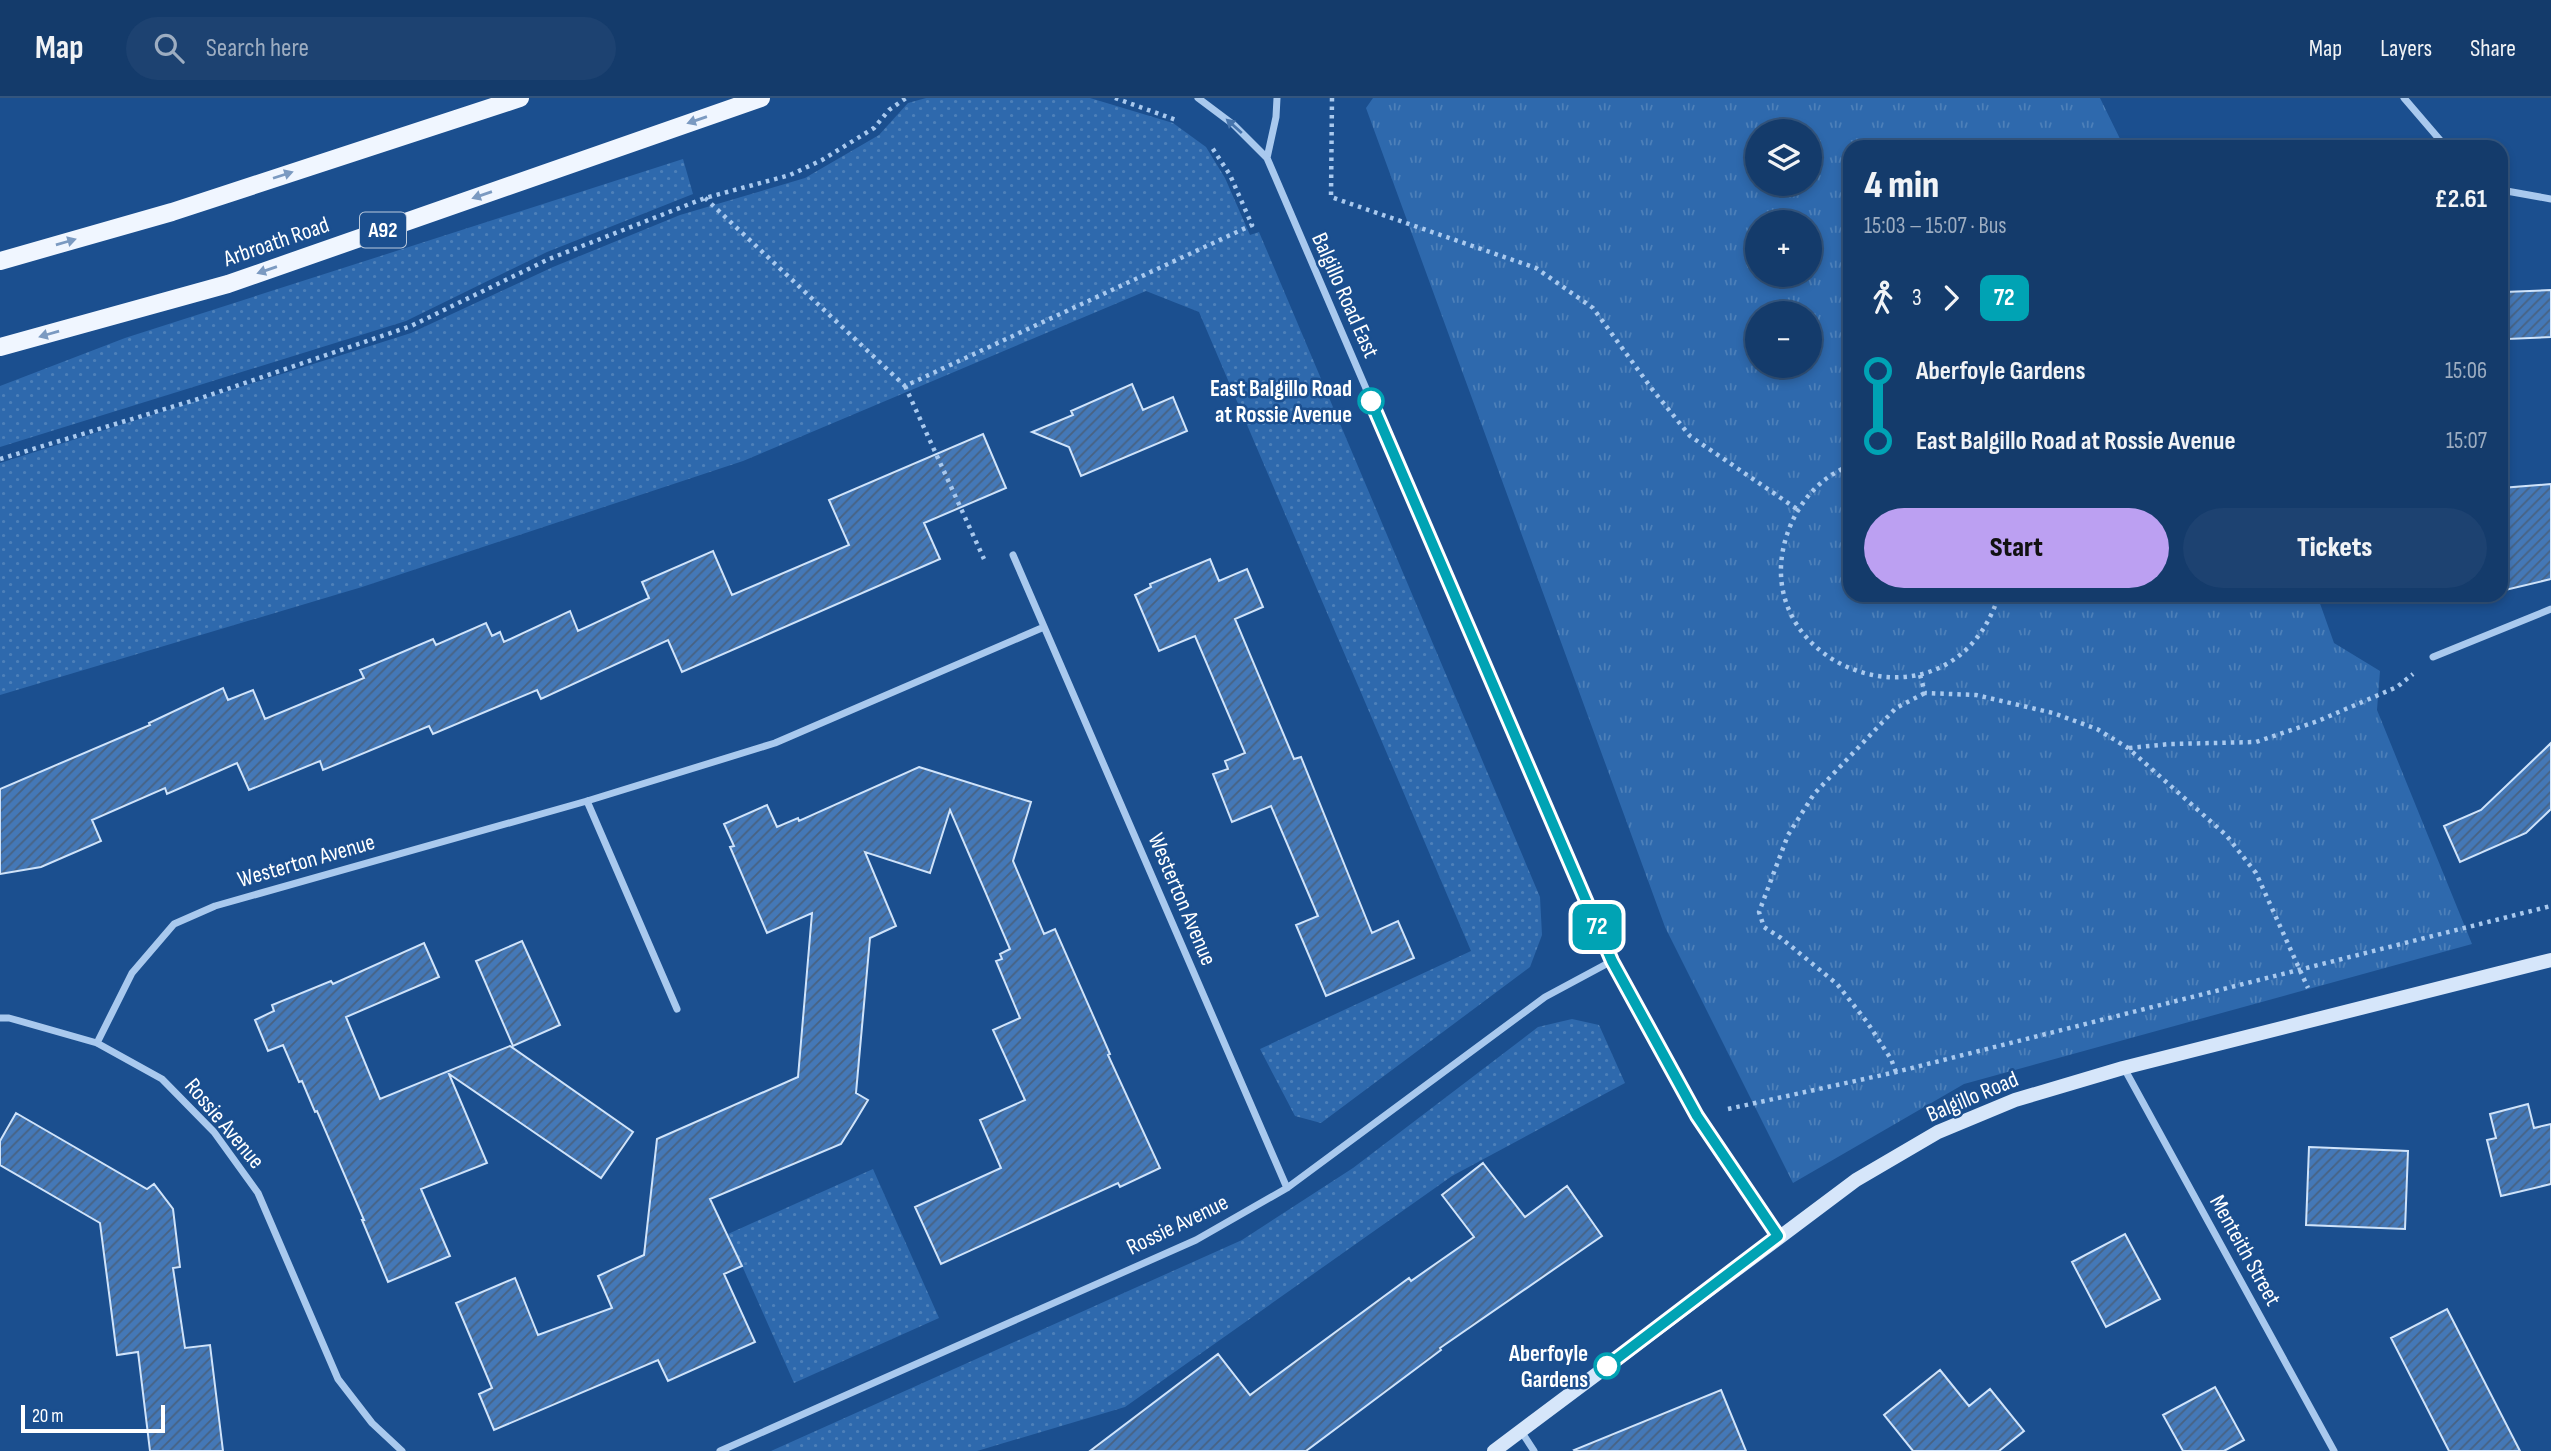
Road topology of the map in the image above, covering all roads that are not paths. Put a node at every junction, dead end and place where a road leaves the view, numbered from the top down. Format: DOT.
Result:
graph roads {
  1 [pos="520,98"];
  2 [pos="761,98"];
  3 [pos="1198,98"];
  4 [pos="1277,98"];
  5 [pos="2404,98"];
  6 [pos="2440,140"];
  7 [pos="1267,158"];
  8 [pos="2508,191"];
  9 [pos="2551,199"];
  10 [pos="0,261"];
  11 [pos="0,347"];
  12 [pos="1013,555"];
  13 [pos="2551,609"];
  14 [pos="1044,627"];
  15 [pos="2433,657"];
  16 [pos="587,801"];
  17 [pos="2551,960"];
  18 [pos="1612,961"];
  19 [pos="677,1009"];
  20 [pos="0,1018"];
  21 [pos="97,1043"];
  22 [pos="2123,1068"];
  23 [pos="1287,1188"];
  24 [pos="1778,1236"];
  25 [pos="1521,1431"];
  26 [pos="402,1451"];
  27 [pos="720,1451"];
  28 [pos="1494,1451"];
  29 [pos="1534,1451"];
  30 [pos="2334,1451"];
  10 -- 1 [label="main road, one-way"];
  2 -- 11 [label="main road, Arbroath Road / A92, one-way"];
  7 -- 3 [label="street, Balgillo Road East, one-way"];
  4 -- 7 [label="street"];
  5 -- 6 [label="street"];
  7 -- 18 [label="street, Balgillo Road East"];
  8 -- 9 [label="street"];
  12 -- 14 [label="street, Westerton Avenue"];
  13 -- 15 [label="street"];
  14 -- 16 [label="street, Westerton Avenue"];
  14 -- 23 [label="street, Westerton Avenue"];
  16 -- 19 [label="street"];
  16 -- 21 [label="street, Westerton Avenue"];
  17 -- 22 [label="street, Balgillo Road"];
  18 -- 23 [label="street, Rossie Avenue"];
  18 -- 24 [label="street, Balgillo Road East"];
  20 -- 21 [label="street, Rossie Avenue"];
  21 -- 26 [label="street, Rossie Avenue"];
  22 -- 24 [label="street, Balgillo Road"];
  22 -- 30 [label="street, Menteith Street"];
  23 -- 27 [label="street, Rossie Avenue"];
  24 -- 25 [label="street, Balgillo Road"];
  25 -- 28 [label="street, Balgillo Road"];
  25 -- 29 [label="street"];
}
